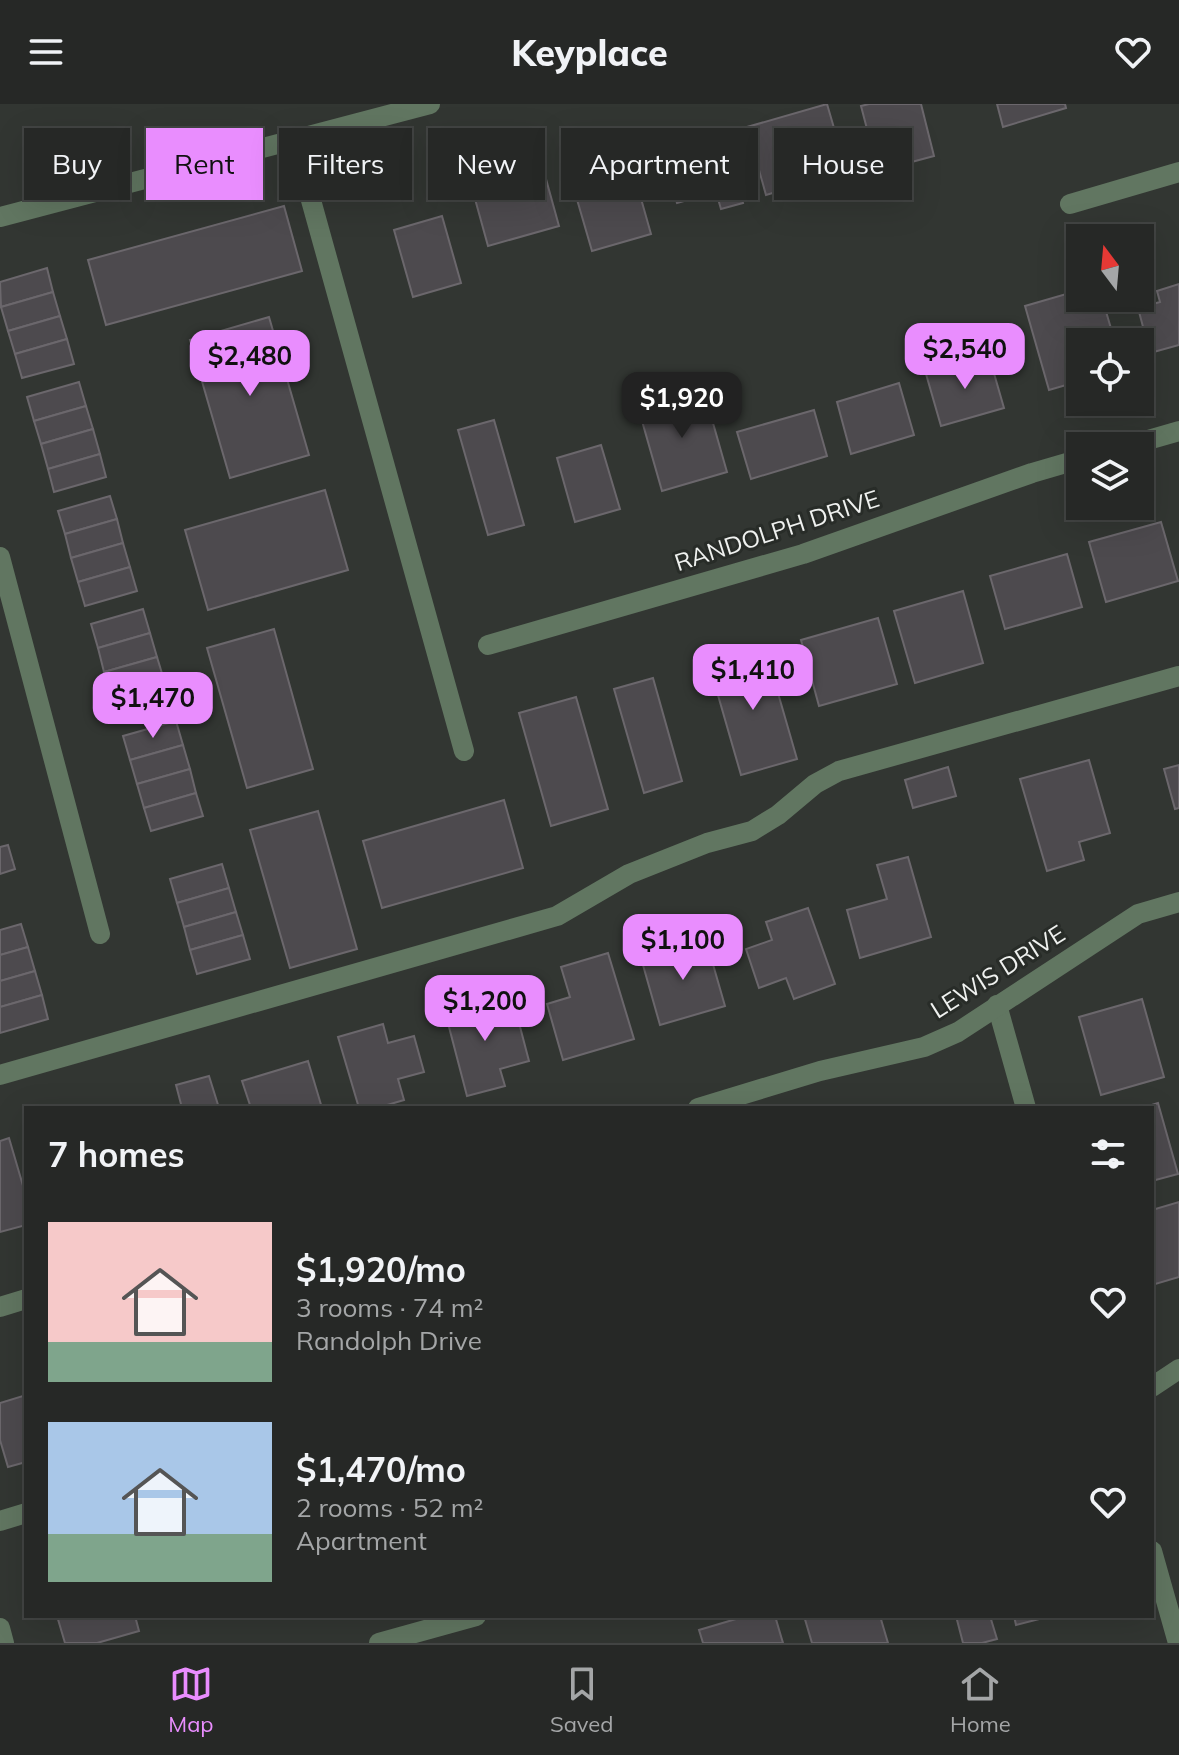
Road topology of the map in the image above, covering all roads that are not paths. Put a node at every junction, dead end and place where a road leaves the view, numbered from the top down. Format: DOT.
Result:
graph roads {
  1 [pos="430,104"];
  2 [pos="337,128"];
  3 [pos="279,143"];
  4 [pos="1179,172"];
  5 [pos="311,200"];
  6 [pos="1070,204"];
  7 [pos="0,217"];
  8 [pos="1179,431"];
  9 [pos="1154,438"];
  10 [pos="1066,463"];
  11 [pos="0,557"];
  12 [pos="488,645"];
  13 [pos="1179,676"];
  14 [pos="464,751"];
  15 [pos="1179,902"];
  16 [pos="100,934"];
  17 [pos="997,1005"];
  18 [pos="0,1075"];
  19 [pos="705,1106"];
  20 [pos="1025,1106"];
  21 [pos="24,1300"];
  22 [pos="0,1307"];
  23 [pos="1179,1369"];
  24 [pos="1154,1386"];
  25 [pos="24,1514"];
  26 [pos="0,1521"];
  27 [pos="1154,1560"];
  28 [pos="469,1618"];
  29 [pos="0,1628"];
  30 [pos="1172,1641"];
  31 [pos="4,1643"];
  32 [pos="379,1643"];
  1 -- 2 [label="street"];
  3 -- 7 [label="street"];
  4 -- 6 [label="street"];
  5 -- 14 [label="street"];
  8 -- 9 [label="street"];
  10 -- 12 [label="street, RANDOLPH DRIVE"];
  11 -- 16 [label="street"];
  13 -- 18 [label="street"];
  15 -- 17 [label="street, LEWIS DRIVE"];
  17 -- 19 [label="street, LEWIS DRIVE"];
  17 -- 20 [label="street"];
  21 -- 22 [label="street"];
  23 -- 24 [label="street"];
  25 -- 26 [label="street"];
  27 -- 30 [label="street"];
  28 -- 32 [label="street"];
  29 -- 31 [label="street"];
}
